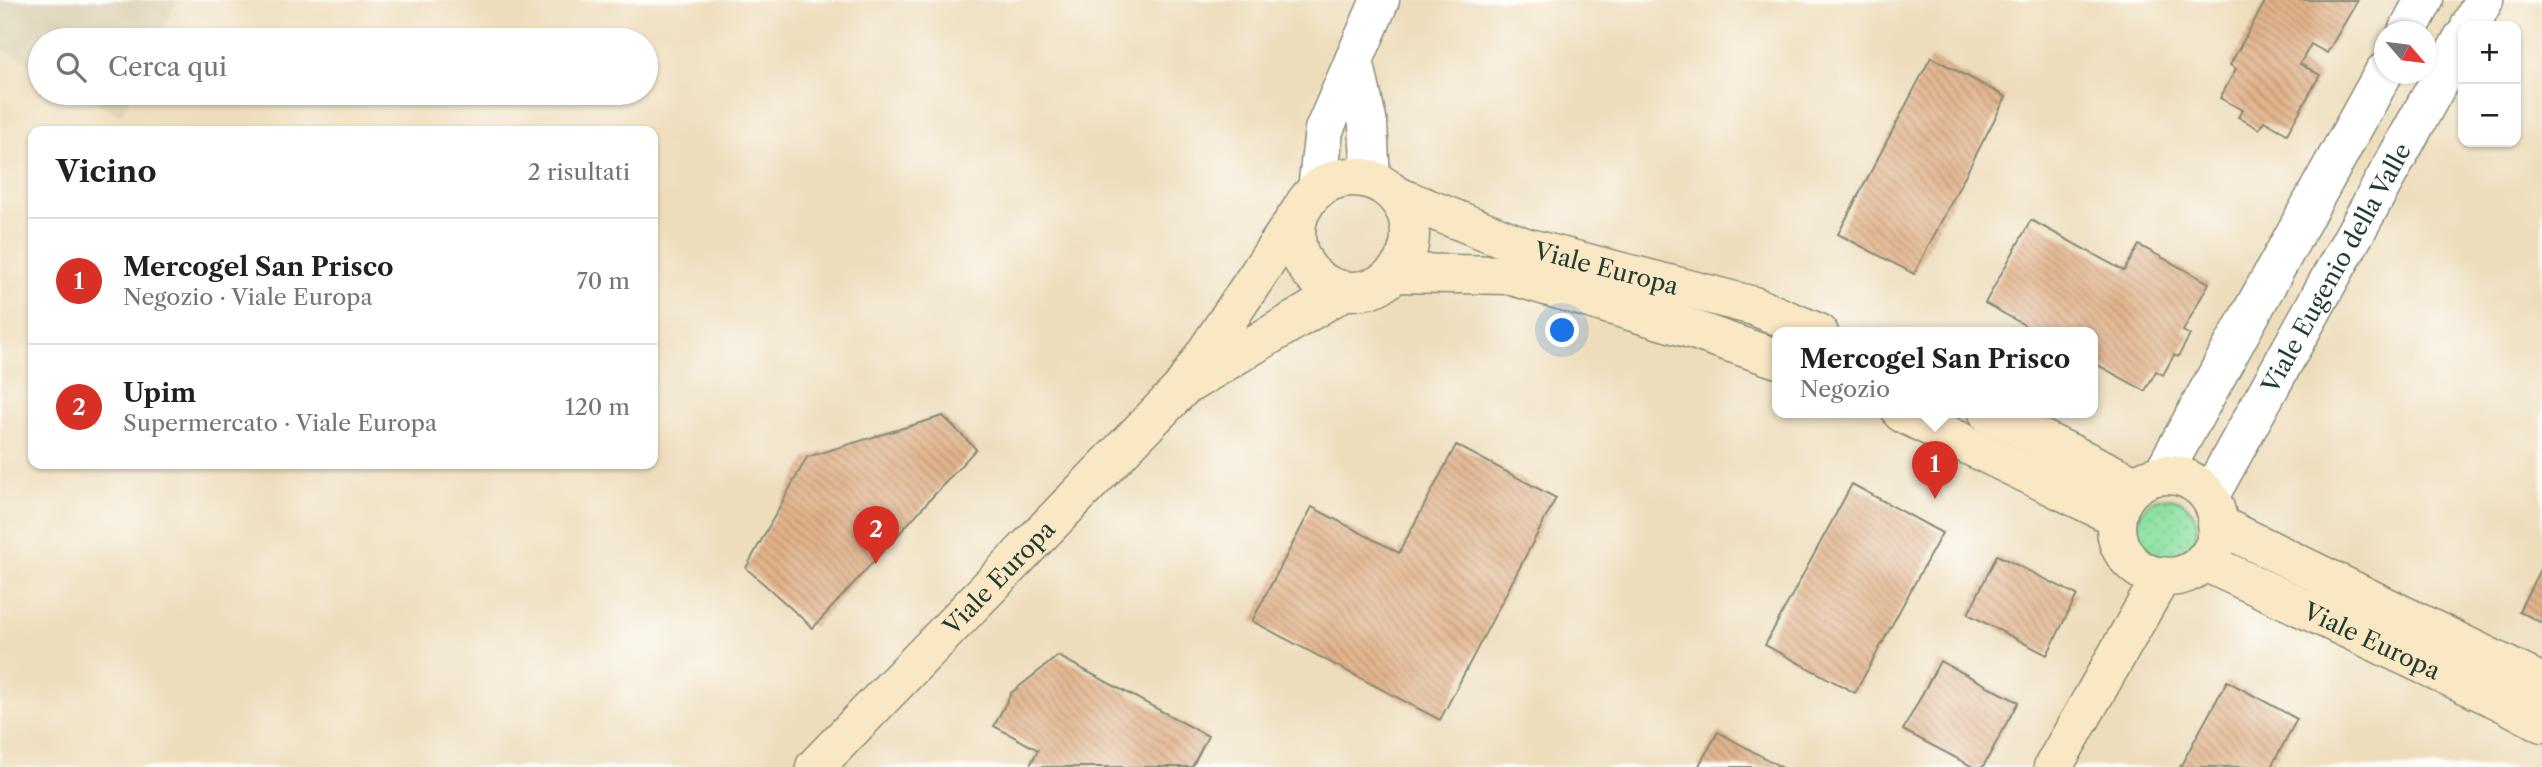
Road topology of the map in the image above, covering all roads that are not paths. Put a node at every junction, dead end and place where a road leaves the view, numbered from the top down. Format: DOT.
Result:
graph roads {
  1 [pos="1380,0"];
  2 [pos="2424,0"];
  3 [pos="2484,0"];
  4 [pos="2413,21"];
  5 [pos="2473,21"];
  6 [pos="2458,47"];
  7 [pos="1354,60"];
  8 [pos="2378,84"];
  9 [pos="2325,182"];
  10 [pos="1384,188"];
  11 [pos="1311,197"];
  12 [pos="2370,206"];
  13 [pos="1396,274"];
  14 [pos="1345,291"];
  15 [pos="1805,327"];
  16 [pos="1772,357"];
  17 [pos="1182,388"];
  18 [pos="1912,418"];
  19 [pos="2000,418"];
  20 [pos="2149,480"];
  21 [pos="2213,511"];
  22 [pos="2116,517"];
  23 [pos="2203,561"];
  24 [pos="2162,576"];
  25 [pos="2542,683"];
  26 [pos="2542,723"];
  27 [pos="815,767"];
  28 [pos="2053,767"];
  1 -- 7 [label="street"];
  2 -- 4 [label="street"];
  3 -- 5 [label="street"];
  6 -- 12 [label="street, Viale Eugenio della Valle"];
  7 -- 10 [label="street"];
  7 -- 11 [label="street"];
  8 -- 9 [label="street"];
  9 -- 12 [label="street"];
  9 -- 20 [label="street"];
  10 -- 11 [label="street"];
  10 -- 13 [label="street"];
  10 -- 15 [label="street, Viale Europa"];
  11 -- 14 [label="street"];
  11 -- 17 [label="street, Viale Europa"];
  12 -- 21 [label="street, Viale Eugenio della Valle"];
  13 -- 14 [label="street"];
  13 -- 16 [label="street, Viale Europa"];
  14 -- 17 [label="street, Viale Europa"];
  17 -- 27 [label="street, Viale Europa"];
  18 -- 22 [label="street"];
  19 -- 20 [label="street"];
  20 -- 21 [label="street"];
  20 -- 22 [label="street"];
  21 -- 23 [label="street"];
  21 -- 25 [label="street, Viale Europa"];
  22 -- 24 [label="street"];
  23 -- 24 [label="street"];
  23 -- 26 [label="street, Viale Europa"];
  24 -- 28 [label="street"];
}
